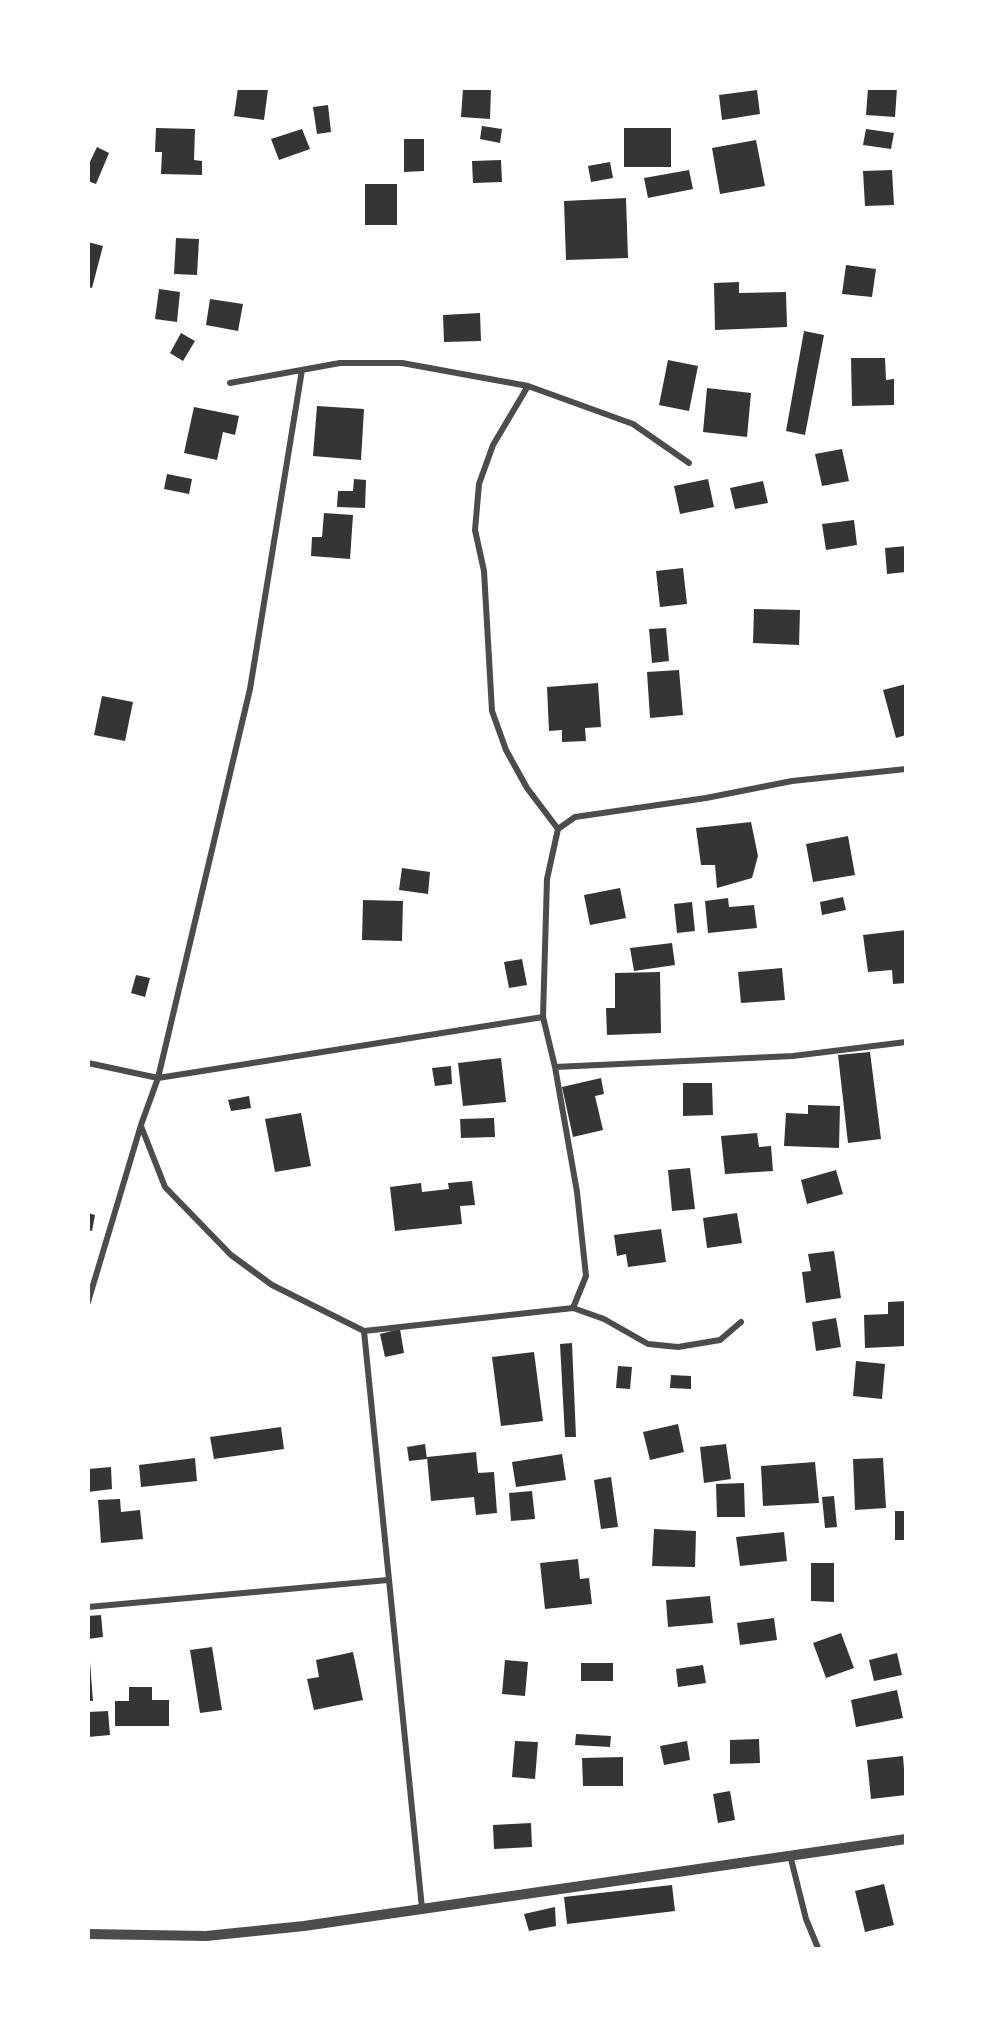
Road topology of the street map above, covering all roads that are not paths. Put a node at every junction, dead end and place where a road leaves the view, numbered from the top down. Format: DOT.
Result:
graph roads {
  1 [pos="302,370"];
  2 [pos="230,383"];
  3 [pos="528,386"];
  4 [pos="689,463"];
  5 [pos="906,769"];
  6 [pos="558,829"];
  7 [pos="543,1017"];
  8 [pos="906,1042"];
  9 [pos="88,1063"];
  10 [pos="555,1067"];
  11 [pos="158,1078"];
  12 [pos="141,1125"];
  13 [pos="88,1302"];
  14 [pos="573,1308"];
  15 [pos="741,1322"];
  16 [pos="364,1331"];
  17 [pos="388,1580"];
  18 [pos="88,1607"];
  19 [pos="906,1839"];
  20 [pos="790,1856"];
  21 [pos="422,1908"];
  22 [pos="88,1934"];
  23 [pos="818,1948"];
  1 -- 2 [label="street"];
  1 -- 3 [label="street"];
  1 -- 11 [label="street"];
  3 -- 4 [label="street"];
  3 -- 6 [label="street"];
  5 -- 6 [label="street"];
  6 -- 7 [label="street"];
  7 -- 10 [label="street"];
  7 -- 11 [label="street"];
  8 -- 10 [label="street"];
  9 -- 11 [label="street"];
  10 -- 14 [label="street"];
  11 -- 12 [label="street"];
  12 -- 13 [label="street"];
  12 -- 16 [label="street"];
  14 -- 15 [label="street"];
  14 -- 16 [label="street"];
  16 -- 17 [label="street"];
  17 -- 18 [label="street"];
  17 -- 21 [label="street"];
  19 -- 20 [label="street"];
  20 -- 21 [label="street"];
  20 -- 23 [label="street"];
  21 -- 22 [label="street"];
}
